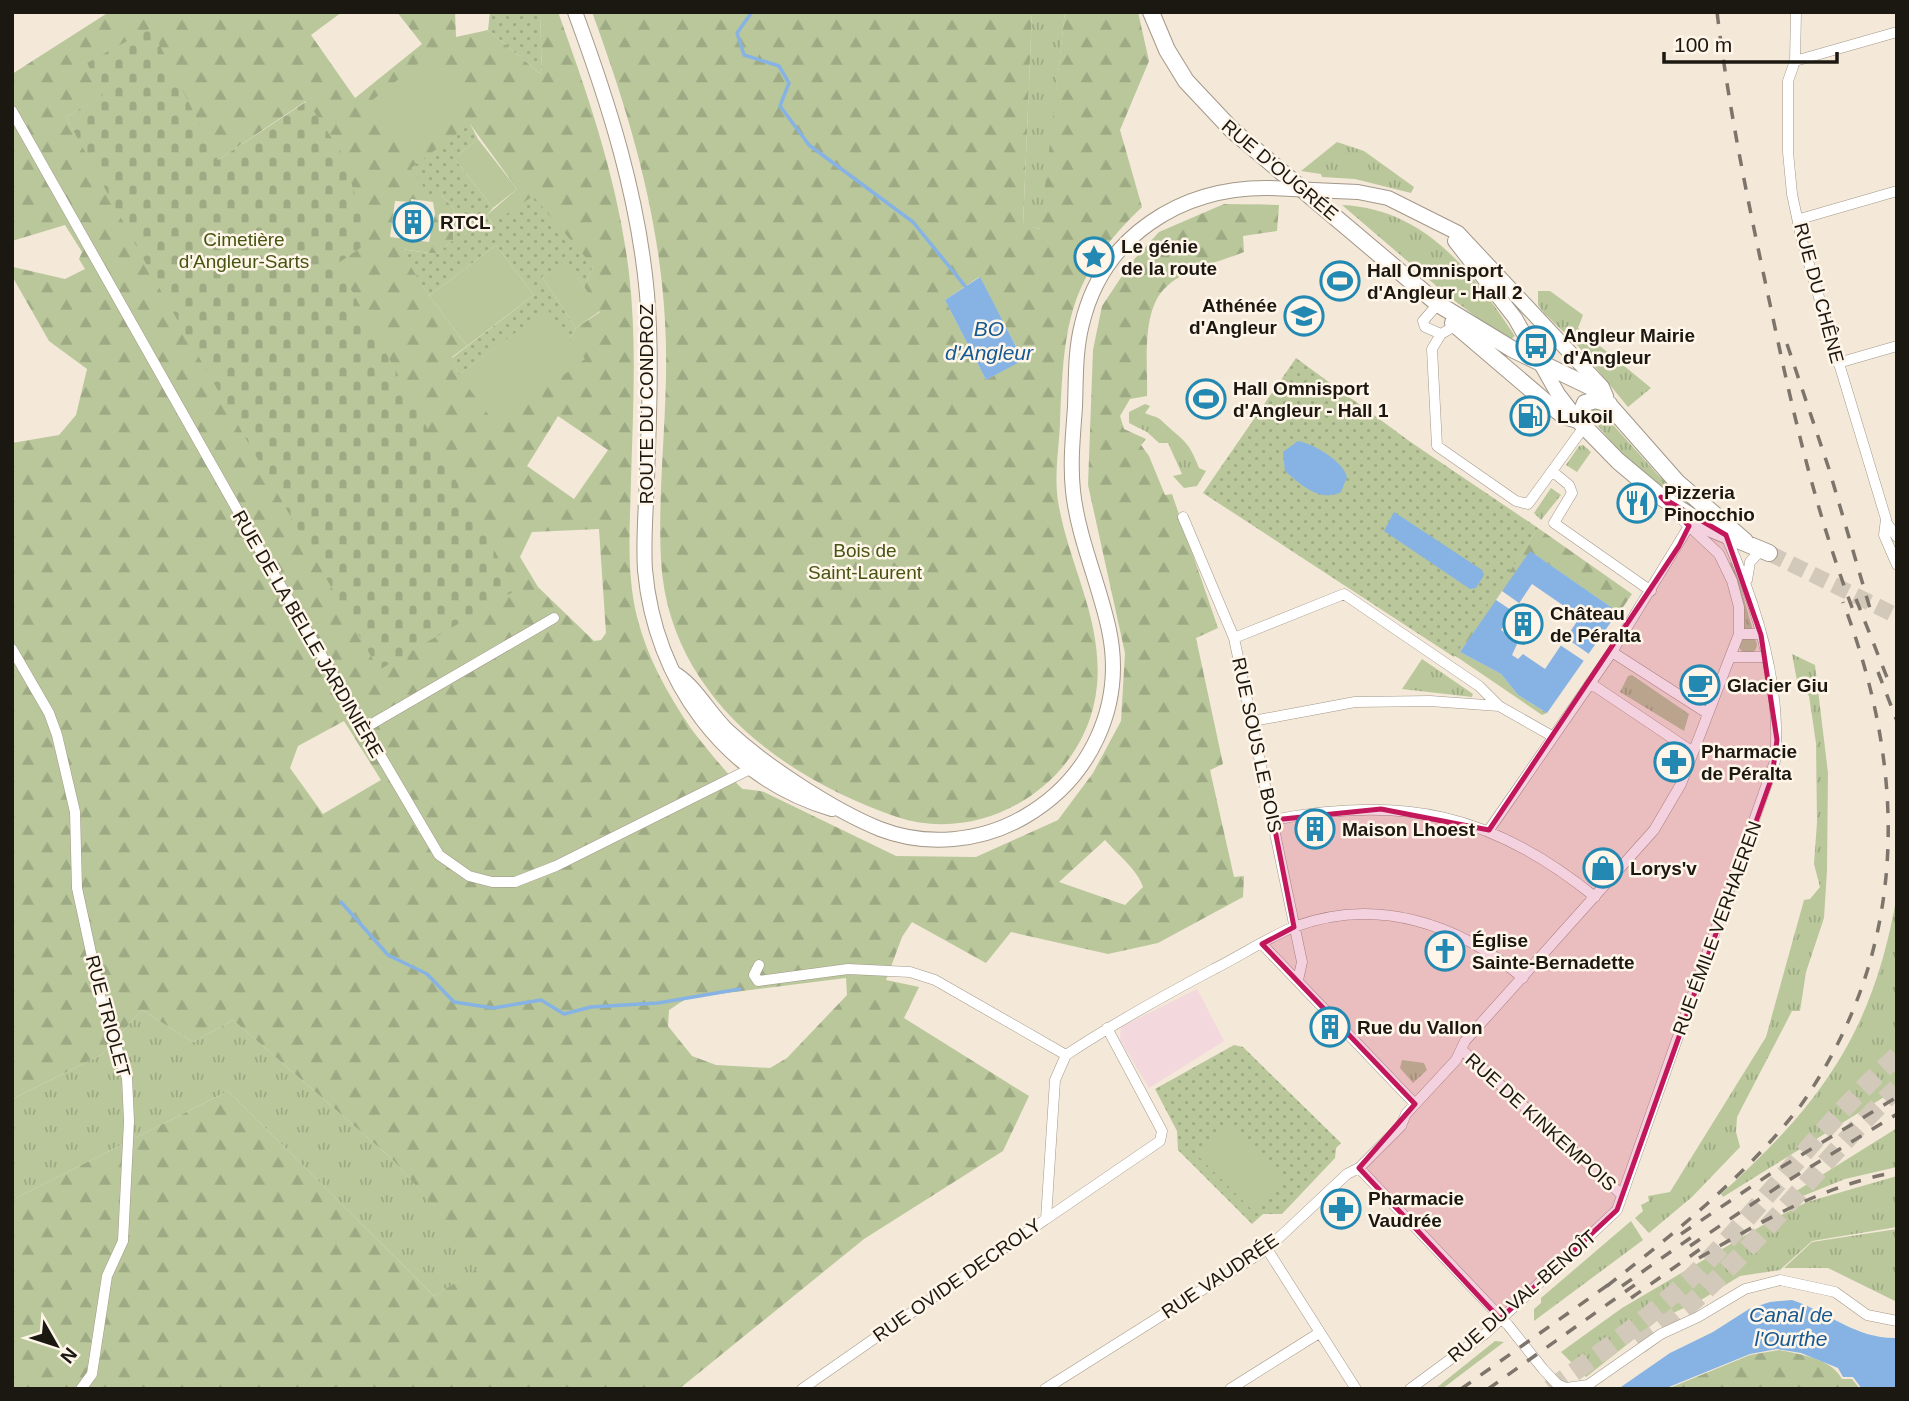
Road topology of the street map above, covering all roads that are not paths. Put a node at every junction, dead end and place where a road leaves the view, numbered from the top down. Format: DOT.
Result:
graph roads {
  1 [pos="575,12"];
  2 [pos="1150,12"];
  3 [pos="1796,12"];
  4 [pos="1897,32"];
  5 [pos="1795,61"];
  6 [pos="12,111"];
  7 [pos="1897,191"];
  8 [pos="1800,219"];
  9 [pos="1437,223"];
  10 [pos="1438,304"];
  11 [pos="1448,330"];
  12 [pos="1897,346"];
  13 [pos="1838,363"];
  14 [pos="1542,364"];
  15 [pos="1609,404"];
  16 [pos="1581,423"];
  17 [pos="1552,471"];
  18 [pos="1661,497"];
  19 [pos="1897,513"];
  20 [pos="1714,516"];
  21 [pos="1183,517"];
  22 [pos="1886,520"];
  23 [pos="1689,526"];
  24 [pos="1726,535"];
  25 [pos="1897,537"];
  26 [pos="1745,541"];
  27 [pos="1765,551"];
  28 [pos="1897,565"];
  29 [pos="1747,588"];
  30 [pos="1651,591"];
  31 [pos="554,618"];
  32 [pos="1739,634"];
  33 [pos="1761,634"];
  34 [pos="1234,638"];
  35 [pos="12,649"];
  36 [pos="1612,652"];
  37 [pos="1730,657"];
  38 [pos="1765,657"];
  39 [pos="677,675"];
  40 [pos="1591,683"];
  41 [pos="1499,706"];
  42 [pos="1707,713"];
  43 [pos="1253,722"];
  44 [pos="363,729"];
  45 [pos="1552,736"];
  46 [pos="1693,752"];
  47 [pos="750,769"];
  48 [pos="802,785"];
  49 [pos="849,814"];
  50 [pos="1273,820"];
  51 [pos="1489,830"];
  52 [pos="1595,897"];
  53 [pos="1294,927"];
  54 [pos="1262,944"];
  55 [pos="759,965"];
  56 [pos="1523,978"];
  57 [pos="1298,980"];
  58 [pos="1107,1028"];
  59 [pos="1462,1050"];
  60 [pos="1066,1055"];
  61 [pos="1415,1104"];
  62 [pos="1359,1168"];
  63 [pos="1621,1194"];
  64 [pos="1046,1219"];
  65 [pos="1267,1249"];
  66 [pos="1500,1319"];
  67 [pos="1897,1321"];
  68 [pos="1319,1333"];
  69 [pos="81,1389"];
  70 [pos="802,1389"];
  71 [pos="1045,1389"];
  72 [pos="1230,1389"];
  73 [pos="1356,1389"];
  74 [pos="1410,1389"];
  1 -- 39 [label="main road, ROUTE DU CONDROZ"];
  2 -- 10 [label="main road, RUE D'OUGRÉE"];
  3 -- 5 [label="street, RUE DU CHÊNE"];
  4 -- 5 [label="street"];
  5 -- 8 [label="street, RUE DU CHÊNE"];
  6 -- 44 [label="street, RUE DE LA BELLE JARDINIÈRE"];
  7 -- 8 [label="street"];
  8 -- 13 [label="street, RUE DU CHÊNE"];
  9 -- 14 [label="main road, ROUTE DU CONDROZ"];
  9 -- 15 [label="main road, ROUTE DU CONDROZ"];
  9 -- 49 [label="main road, ROUTE DU CONDROZ, bridge"];
  10 -- 11 [label="main road, RUE D'OUGRÉE"];
  10 -- 11 [label="street"];
  10 -- 14 [label="main road, RUE D'OUGRÉE"];
  11 -- 16 [label="main road, RUE D'OUGRÉE"];
  11 -- 17 [label="street"];
  12 -- 13 [label="street"];
  13 -- 22 [label="street, RUE DU CHÊNE"];
  14 -- 15 [label="main road, RUE D'OUGRÉE"];
  14 -- 16 [label="main road, ROUTE DU CONDROZ"];
  15 -- 16 [label="main road"];
  15 -- 20 [label="main road, RUE D'OUGRÉE"];
  16 -- 17 [label="street"];
  16 -- 18 [label="main road, RUE D'OUGRÉE"];
  17 -- 30 [label="street"];
  18 -- 23 [label="street, RUE VAUDRÉE"];
  18 -- 24 [label="main road, RUE D'OUGRÉE"];
  19 -- 22 [label="street"];
  20 -- 24 [label="street, RUE ÉMILE VERHAEREN"];
  20 -- 26 [label="main road, RUE D'OUGRÉE"];
  21 -- 34 [label="street, RUE SOUS LE BOIS"];
  22 -- 25 [label="street"];
  22 -- 28 [label="street, RUE DU CHÊNE"];
  23 -- 30 [label="street"];
  23 -- 32 [label="street, RUE VAUDRÉE"];
  24 -- 26 [label="main road, RUE D'OUGRÉE"];
  24 -- 29 [label="street, RUE ÉMILE VERHAEREN"];
  26 -- 27 [label="main road, RUE D'OUGRÉE"];
  27 -- 29 [label="street"];
  29 -- 33 [label="street, RUE ÉMILE VERHAEREN"];
  30 -- 36 [label="street"];
  31 -- 44 [label="street"];
  32 -- 33 [label="street"];
  32 -- 37 [label="street, RUE VAUDRÉE"];
  33 -- 38 [label="street, RUE ÉMILE VERHAEREN"];
  34 -- 41 [label="street"];
  34 -- 43 [label="street, RUE SOUS LE BOIS"];
  35 -- 69 [label="street, RUE TRIOLET"];
  36 -- 40 [label="street"];
  36 -- 42 [label="street"];
  37 -- 38 [label="street"];
  37 -- 42 [label="street, RUE VAUDRÉE"];
  38 -- 63 [label="street, RUE ÉMILE VERHAEREN"];
  39 -- 47 [label="main road, ROUTE DU CONDROZ"];
  39 -- 48 [label="main road, ROUTE DU CONDROZ"];
  40 -- 45 [label="street"];
  40 -- 46 [label="street"];
  41 -- 43 [label="street"];
  41 -- 45 [label="street"];
  42 -- 46 [label="street, RUE VAUDRÉE"];
  43 -- 50 [label="street, RUE SOUS LE BOIS"];
  44 -- 47 [label="street, RUE DE LA BELLE JARDINIÈRE"];
  45 -- 51 [label="street"];
  46 -- 52 [label="street, RUE VAUDRÉE"];
  47 -- 48 [label="main road"];
  47 -- 49 [label="main road, ROUTE DU CONDROZ"];
  48 -- 49 [label="main road, ROUTE DU CONDROZ"];
  50 -- 51 [label="street"];
  50 -- 53 [label="street, RUE SOUS LE BOIS"];
  51 -- 52 [label="street"];
  52 -- 56 [label="street, RUE VAUDRÉE"];
  53 -- 54 [label="street"];
  53 -- 56 [label="street"];
  53 -- 57 [label="street, RUE SOUS LE BOIS"];
  54 -- 57 [label="street"];
  54 -- 58 [label="street"];
  55 -- 60 [label="street"];
  56 -- 59 [label="street, RUE VAUDRÉE"];
  57 -- 61 [label="street"];
  58 -- 60 [label="street"];
  58 -- 64 [label="street"];
  59 -- 61 [label="street, RUE VAUDRÉE"];
  59 -- 63 [label="street, RUE DE KINKEMPOIS"];
  60 -- 64 [label="street, RUE OVIDE DECROLY"];
  61 -- 62 [label="street, RUE VAUDRÉE"];
  62 -- 65 [label="street, RUE VAUDRÉE"];
  62 -- 66 [label="street"];
  63 -- 66 [label="street, RUE DU VAL-BENOÎT"];
  64 -- 70 [label="street, RUE OVIDE DECROLY"];
  65 -- 68 [label="street"];
  65 -- 71 [label="street, RUE VAUDRÉE"];
  66 -- 67 [label="street"];
  66 -- 74 [label="street, RUE DU VAL-BENOÎT"];
  68 -- 72 [label="street"];
  68 -- 73 [label="street"];
}
